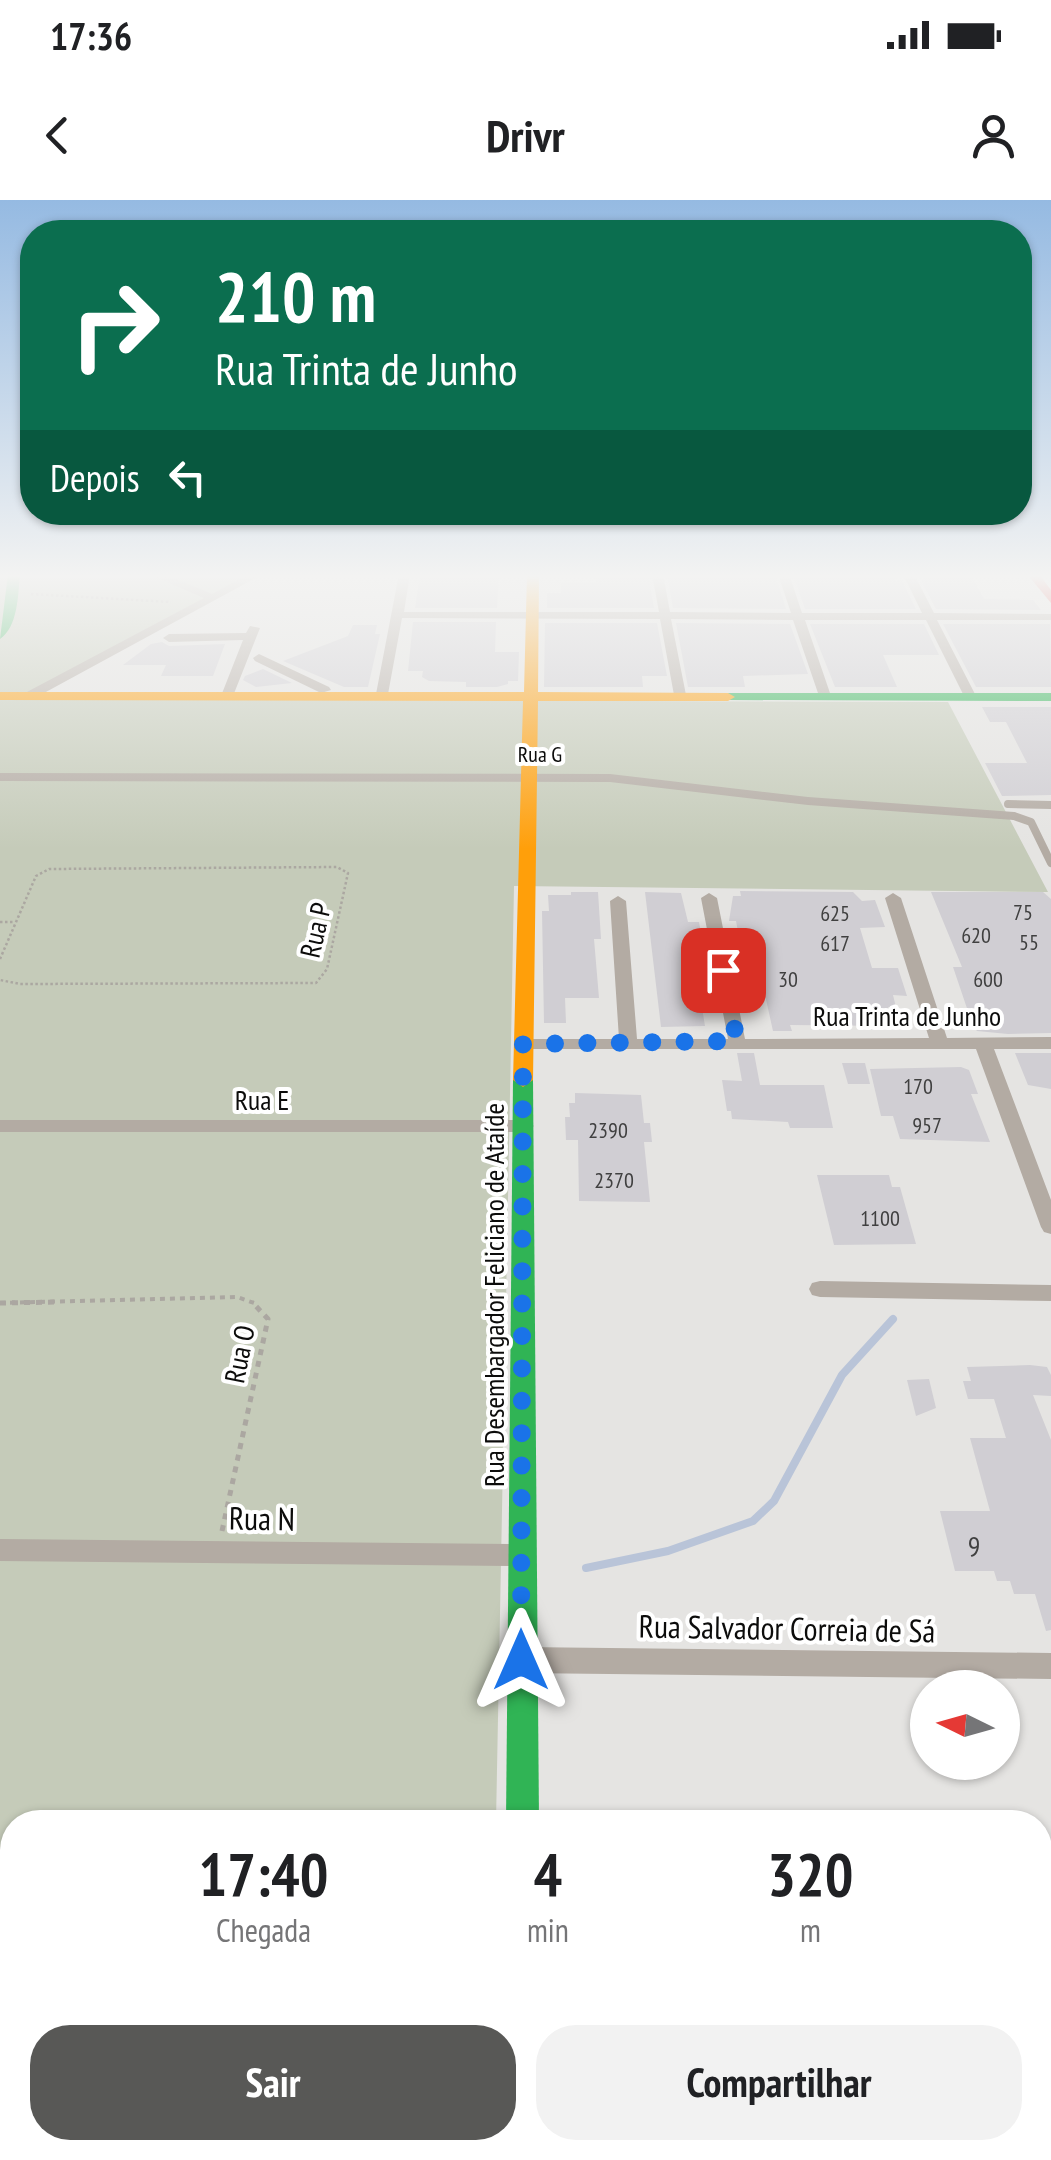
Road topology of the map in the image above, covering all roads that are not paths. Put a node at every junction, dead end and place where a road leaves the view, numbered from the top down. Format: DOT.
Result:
graph roads {
  1 [pos="86,665"];
  2 [pos="240,665"];
  3 [pos="275,665"];
  4 [pos="387,665"];
  5 [pos="533,665"];
  6 [pos="674,665"];
  7 [pos="815,665"];
  8 [pos="955,665"];
  9 [pos="331,692"];
  10 [pos="382,694"];
  11 [pos="533,695"];
  12 [pos="0,696"];
  13 [pos="28,696"];
  14 [pos="228,696"];
  15 [pos="680,696"];
  16 [pos="825,696"];
  17 [pos="970,696"];
  18 [pos="1051,697"];
  19 [pos="0,765"];
  20 [pos="527,772"];
  21 [pos="0,777"];
  22 [pos="1051,805"];
  23 [pos="1011,810"];
  24 [pos="1051,863"];
  25 [pos="709,898"];
  26 [pos="893,898"];
  27 [pos="618,901"];
  28 [pos="737,1041"];
  29 [pos="628,1042"];
  30 [pos="939,1042"];
  31 [pos="983,1043"];
  32 [pos="1051,1043"];
  33 [pos="523,1044"];
  34 [pos="0,1126"];
  35 [pos="524,1126"];
  36 [pos="1051,1227"];
  37 [pos="820,1289"];
  38 [pos="1051,1292"];
  39 [pos="0,1550"];
  40 [pos="522,1555"];
  41 [pos="521,1660"];
  42 [pos="1051,1666"];
  43 [pos="522,1810"];
  1 -- 13 [label="street"];
  2 -- 14 [label="street"];
  3 -- 9 [label="street"];
  4 -- 10 [label="street"];
  5 -- 11 [label="street, Rua Desembargador Feliciano de Ataíde"];
  6 -- 15 [label="street"];
  7 -- 16 [label="street"];
  8 -- 17 [label="street"];
  9 -- 10 [label="street"];
  9 -- 14 [label="street"];
  10 -- 11 [label="street"];
  11 -- 15 [label="street"];
  11 -- 20 [label="street, Rua Desembargador Feliciano de Ataíde"];
  12 -- 13 [label="street"];
  13 -- 14 [label="street"];
  15 -- 16 [label="street"];
  16 -- 17 [label="street"];
  17 -- 18 [label="street"];
  19 -- 20 [label="street, Rua G"];
  20 -- 21 [label="street, Rua G"];
  20 -- 23 [label="street, Rua G"];
  20 -- 33 [label="street, Rua Desembargador Feliciano de Ataíde"];
  22 -- 23 [label="lane, Rua G"];
  23 -- 24 [label="lane"];
  25 -- 28 [label="street"];
  26 -- 30 [label="street"];
  27 -- 29 [label="street"];
  28 -- 29 [label="street, Rua Trinta de Junho"];
  28 -- 30 [label="street, Rua Trinta de Junho"];
  29 -- 33 [label="street, Rua Trinta de Junho"];
  30 -- 31 [label="street, Rua Trinta de Junho"];
  31 -- 32 [label="street, Rua Trinta de Junho"];
  31 -- 36 [label="street"];
  33 -- 35 [label="street, Rua Desembargador Feliciano de Ataíde"];
  34 -- 35 [label="street, Rua E"];
  35 -- 40 [label="street, Rua Desembargador Feliciano de Ataíde"];
  37 -- 38 [label="street"];
  39 -- 40 [label="street, Rua N"];
  40 -- 41 [label="street, Rua Desembargador Feliciano de Ataíde"];
  41 -- 42 [label="street, Rua Salvador Correia de Sá"];
  41 -- 43 [label="street, Rua Desembargador Feliciano de Ataíde"];
}
